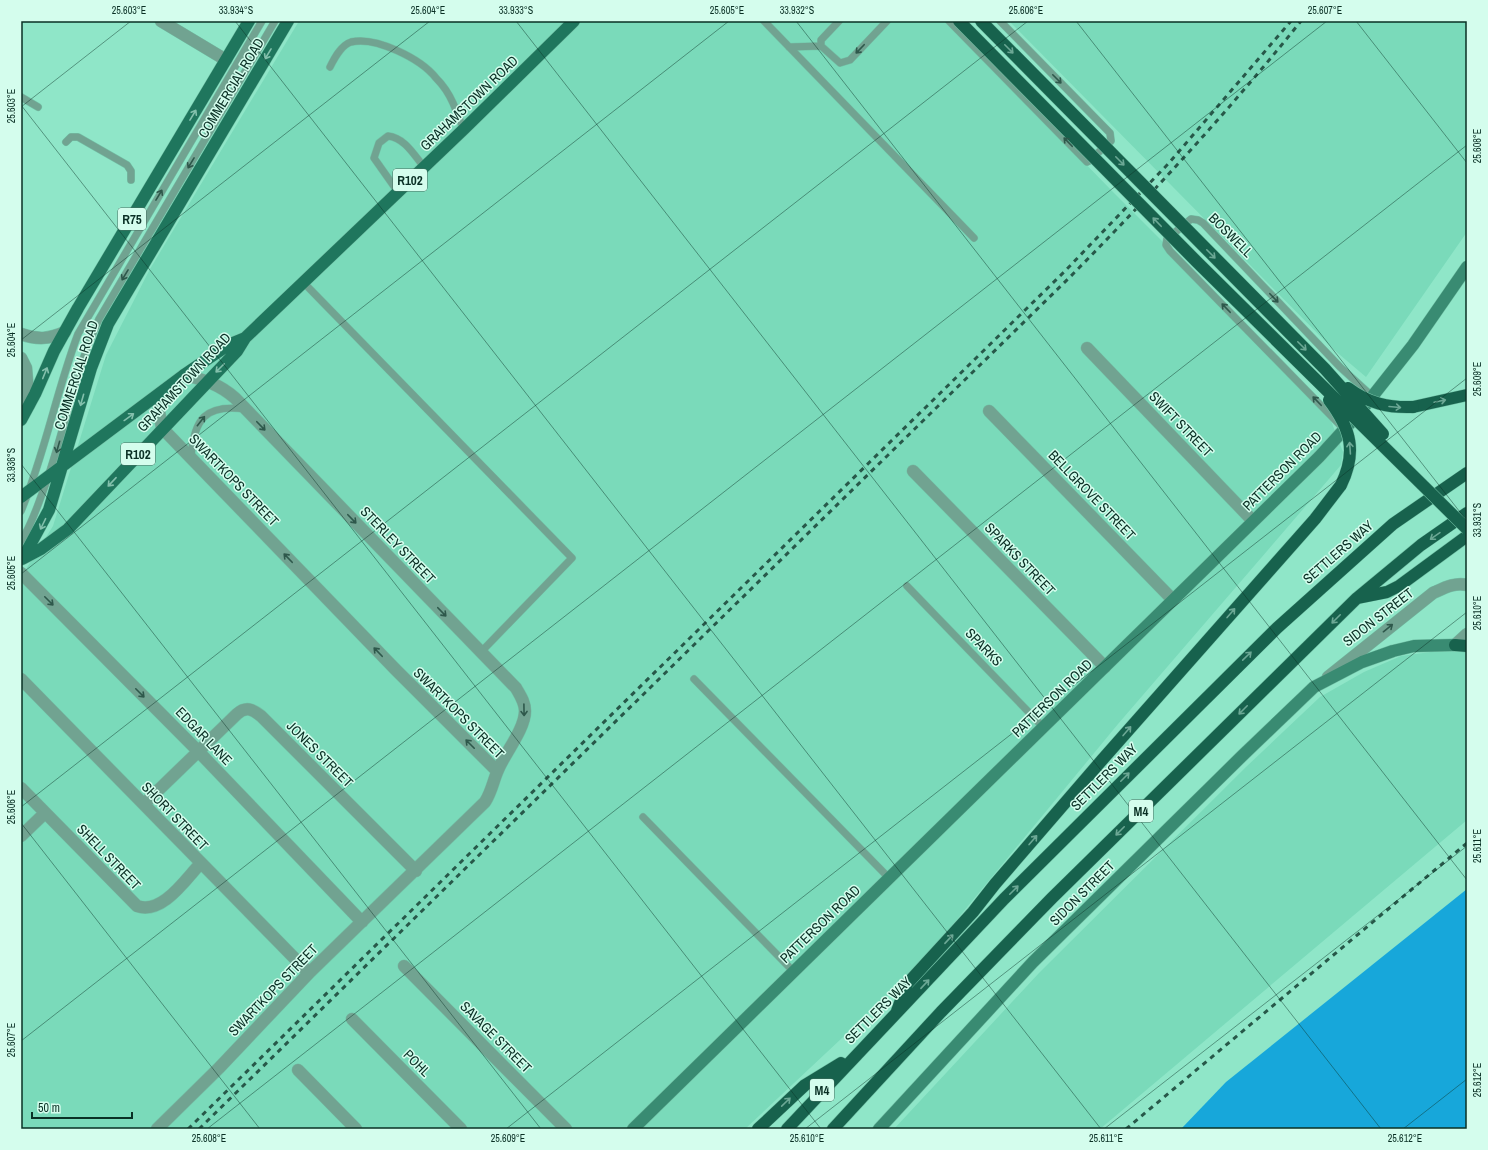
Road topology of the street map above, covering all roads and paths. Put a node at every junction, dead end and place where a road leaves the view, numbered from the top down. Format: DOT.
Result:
graph roads {
  1 [pos="161,21"];
  2 [pos="249,21"];
  3 [pos="262,21"];
  4 [pos="275,21"];
  5 [pos="288,21"];
  6 [pos="574,21"];
  7 [pos="764,21"];
  8 [pos="839,21"];
  9 [pos="887,21"];
  10 [pos="950,21"];
  11 [pos="959,21"];
  12 [pos="981,21"];
  13 [pos="1000,21"];
  14 [pos="821,46"];
  15 [pos="789,47"];
  16 [pos="226,60"];
  17 [pos="330,67"];
  18 [pos="21,97"];
  19 [pos="38,107"];
  20 [pos="464,129"];
  21 [pos="66,142"];
  22 [pos="424,167"];
  23 [pos="131,180"];
  24 [pos="398,192"];
  25 [pos="974,238"];
  26 [pos="1467,267"];
  27 [pos="304,283"];
  28 [pos="65,332"];
  29 [pos="21,334"];
  30 [pos="245,338"];
  31 [pos="1087,348"];
  32 [pos="1284,349"];
  33 [pos="21,358"];
  34 [pos="1325,369"];
  35 [pos="184,376"];
  36 [pos="208,380"];
  37 [pos="160,395"];
  38 [pos="1467,395"];
  39 [pos="1373,397"];
  40 [pos="29,405"];
  41 [pos="245,409"];
  42 [pos="989,411"];
  43 [pos="21,420"];
  44 [pos="162,428"];
  45 [pos="1344,429"];
  46 [pos="191,457"];
  47 [pos="64,464"];
  48 [pos="913,471"];
  49 [pos="1467,473"];
  50 [pos="50,474"];
  51 [pos="25,494"];
  52 [pos="21,511"];
  53 [pos="1467,513"];
  54 [pos="1467,519"];
  55 [pos="1253,521"];
  56 [pos="1467,529"];
  57 [pos="1467,536"];
  58 [pos="21,541"];
  59 [pos="22,560"];
  60 [pos="21,573"];
  61 [pos="1467,585"];
  62 [pos="907,586"];
  63 [pos="1357,598"];
  64 [pos="1172,600"];
  65 [pos="1467,634"];
  66 [pos="1461,645"];
  67 [pos="481,652"];
  68 [pos="1104,667"];
  69 [pos="21,679"];
  70 [pos="694,680"];
  71 [pos="1314,688"];
  72 [pos="1043,727"];
  73 [pos="198,751"];
  74 [pos="497,771"];
  75 [pos="21,788"];
  76 [pos="144,804"];
  77 [pos="45,813"];
  78 [pos="643,817"];
  79 [pos="21,836"];
  80 [pos="200,864"];
  81 [pos="416,871"];
  82 [pos="889,878"];
  83 [pos="362,922"];
  84 [pos="404,966"];
  85 [pos="793,971"];
  86 [pos="309,973"];
  87 [pos="896,1016"];
  88 [pos="352,1019"];
  89 [pos="858,1052"];
  90 [pos="298,1070"];
  91 [pos="157,1129"];
  92 [pos="356,1129"];
  93 [pos="461,1129"];
  94 [pos="566,1129"];
  95 [pos="633,1129"];
  96 [pos="758,1129"];
  97 [pos="786,1129"];
  98 [pos="833,1129"];
  99 [pos="879,1129"];
  1 -- 16 [label="street"];
  2 -- 16 [label="main road, COMMERCIAL ROAD / R75"];
  51 -- 3 [label="lane, one-way"];
  4 -- 50 [label="lane, one-way"];
  5 -- 47 [label="main road, COMMERCIAL ROAD / R75, one-way"];
  6 -- 20 [label="main road, GRAHAMSTOWN ROAD / R102"];
  7 -- 15 [label="lane"];
  8 -- 14 [label="lane"];
  9 -- 14 [label="lane, one-way"];
  13 -- 10 [label="lane, one-way"];
  32 -- 11 [label="highway, one-way, bridge"];
  12 -- 34 [label="highway, one-way, bridge"];
  14 -- 15 [label="lane"];
  15 -- 25 [label="lane"];
  28 -- 16 [label="main road, COMMERCIAL ROAD / R75, one-way"];
  17 -- 20 [label="lane"];
  18 -- 19 [label="lane"];
  20 -- 22 [label="main road, GRAHAMSTOWN ROAD / R102"];
  21 -- 23 [label="lane"];
  22 -- 24 [label="main road, GRAHAMSTOWN ROAD / R102"];
  22 -- 24 [label="lane"];
  24 -- 27 [label="main road, GRAHAMSTOWN ROAD / R102"];
  26 -- 39 [label="street, PATTERSON ROAD"];
  27 -- 30 [label="main road, GRAHAMSTOWN ROAD / R102"];
  27 -- 67 [label="lane"];
  28 -- 29 [label="street"];
  40 -- 28 [label="main road, COMMERCIAL ROAD / R75, one-way"];
  30 -- 35 [label="main road, GRAHAMSTOWN ROAD / R102"];
  30 -- 36 [label="main road, GRAHAMSTOWN ROAD / R102, one-way"];
  31 -- 55 [label="street, SWIFT STREET"];
  32 -- 56 [label="highway, bridge"];
  87 -- 32 [label="highway, one-way, bridge"];
  33 -- 40 [label="street"];
  34 -- 38 [label="highway, one-way, bridge"];
  34 -- 54 [label="highway, bridge"];
  35 -- 36 [label="street, STERLEY STREET"];
  35 -- 37 [label="main road, GRAHAMSTOWN ROAD / R102"];
  36 -- 41 [label="street, STERLEY STREET"];
  36 -- 44 [label="main road, GRAHAMSTOWN ROAD / R102"];
  37 -- 44 [label="street"];
  47 -- 37 [label="main road, GRAHAMSTOWN ROAD / R102, one-way"];
  39 -- 45 [label="street, PATTERSON ROAD"];
  45 -- 39 [label="lane, BOSWELL, one-way"];
  40 -- 43 [label="main road, COMMERCIAL ROAD / R75"];
  46 -- 41 [label="lane, one-way"];
  41 -- 67 [label="street, STERLEY STREET, one-way"];
  42 -- 64 [label="street, BELLGROVE STREET"];
  44 -- 46 [label="street, SWARTKOPS STREET"];
  44 -- 59 [label="main road, GRAHAMSTOWN ROAD / R102, one-way"];
  45 -- 55 [label="street, PATTERSON ROAD"];
  74 -- 46 [label="street, SWARTKOPS STREET, one-way"];
  47 -- 50 [label="main road, GRAHAMSTOWN ROAD / R102"];
  47 -- 59 [label="main road, COMMERCIAL ROAD / R75, one-way"];
  48 -- 68 [label="street, SPARKS STREET"];
  87 -- 49 [label="highway, SETTLERS WAY / M4, one-way"];
  50 -- 51 [label="main road, GRAHAMSTOWN ROAD / R102"];
  50 -- 58 [label="lane"];
  51 -- 52 [label="lane"];
  53 -- 63 [label="highway, M4, one-way"];
  55 -- 64 [label="street, PATTERSON ROAD"];
  57 -- 63 [label="highway"];
  60 -- 73 [label="street, EDGAR LANE, one-way"];
  71 -- 61 [label="street, SIDON STREET, one-way"];
  62 -- 72 [label="lane, SPARKS"];
  63 -- 98 [label="highway, M4, one-way"];
  64 -- 68 [label="street, PATTERSON ROAD"];
  65 -- 66 [label="street, SIDON STREET"];
  66 -- 71 [label="street, SIDON STREET"];
  67 -- 74 [label="street, STERLEY STREET, one-way"];
  68 -- 72 [label="street, PATTERSON ROAD"];
  69 -- 76 [label="street, SHORT STREET"];
  70 -- 82 [label="lane"];
  71 -- 99 [label="street, SIDON STREET"];
  72 -- 82 [label="street, PATTERSON ROAD"];
  73 -- 76 [label="street, JONES STREET"];
  73 -- 81 [label="street, JONES STREET"];
  73 -- 83 [label="street, EDGAR LANE"];
  74 -- 81 [label="street, SWARTKOPS STREET"];
  75 -- 77 [label="street, SHELL STREET"];
  76 -- 80 [label="street, SHORT STREET"];
  77 -- 79 [label="street"];
  77 -- 80 [label="street, SHELL STREET"];
  78 -- 85 [label="lane"];
  80 -- 86 [label="street, SHORT STREET"];
  81 -- 83 [label="street, SWARTKOPS STREET"];
  82 -- 85 [label="street, PATTERSON ROAD"];
  83 -- 86 [label="street, SWARTKOPS STREET"];
  84 -- 94 [label="street, SAVAGE STREET"];
  85 -- 95 [label="street, PATTERSON ROAD"];
  86 -- 91 [label="street, SWARTKOPS STREET"];
  87 -- 89 [label="highway, SETTLERS WAY / M4"];
  88 -- 93 [label="street, POHL"];
  96 -- 89 [label="highway, one-way"];
  89 -- 97 [label="highway, SETTLERS WAY / M4"];
  90 -- 92 [label="street"];
}
